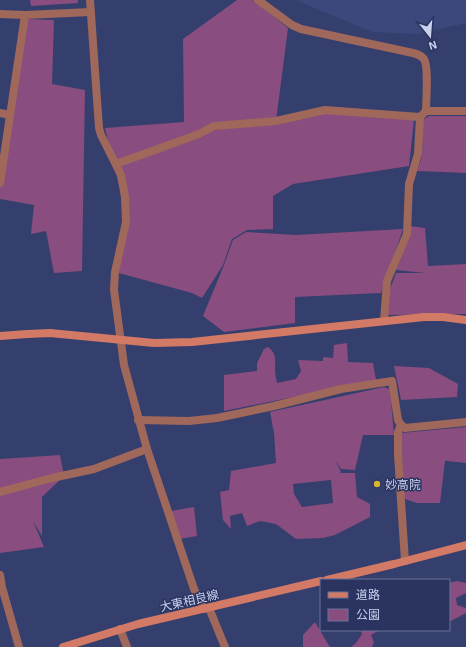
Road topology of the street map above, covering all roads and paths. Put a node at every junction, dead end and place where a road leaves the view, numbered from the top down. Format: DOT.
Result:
graph roads {
  1 [pos="90,0"];
  2 [pos="258,0"];
  3 [pos="91,12"];
  4 [pos="0,14"];
  5 [pos="24,15"];
  6 [pos="466,111"];
  7 [pos="0,113"];
  8 [pos="423,114"];
  9 [pos="10,115"];
  10 [pos="3,141"];
  11 [pos="116,164"];
  12 [pos="0,183"];
  13 [pos="466,320"];
  14 [pos="384,321"];
  15 [pos="0,336"];
  16 [pos="120,340"];
  17 [pos="138,420"];
  18 [pos="466,422"];
  19 [pos="401,425"];
  20 [pos="147,449"];
  21 [pos="0,492"];
  22 [pos="466,545"];
  23 [pos="405,561"];
  24 [pos="0,575"];
  25 [pos="331,579"];
  26 [pos="320,581"];
  27 [pos="207,608"];
  28 [pos="120,628"];
  29 [pos="19,647"];
  30 [pos="63,647"];
  31 [pos="127,647"];
  32 [pos="225,647"];
  1 -- 3 [label="street"];
  2 -- 8 [label="street"];
  3 -- 5 [label="street"];
  3 -- 11 [label="street"];
  4 -- 5 [label="street"];
  5 -- 9 [label="street"];
  6 -- 8 [label="street"];
  7 -- 9 [label="street"];
  8 -- 11 [label="street"];
  8 -- 14 [label="street"];
  9 -- 10 [label="street"];
  10 -- 12 [label="street"];
  11 -- 16 [label="street"];
  13 -- 14 [label="street"];
  14 -- 16 [label="street"];
  15 -- 16 [label="street"];
  16 -- 17 [label="street"];
  17 -- 19 [label="street"];
  17 -- 20 [label="street"];
  18 -- 19 [label="street"];
  19 -- 23 [label="street"];
  20 -- 21 [label="street"];
  20 -- 27 [label="street"];
  22 -- 23 [label="street"];
  23 -- 25 [label="street"];
  24 -- 29 [label="street"];
  26 -- 27 [label="street, 大東相良線"];
  27 -- 28 [label="street, 大東相良線"];
  27 -- 32 [label="street"];
  28 -- 30 [label="street, 大東相良線"];
  28 -- 31 [label="street"];
}
